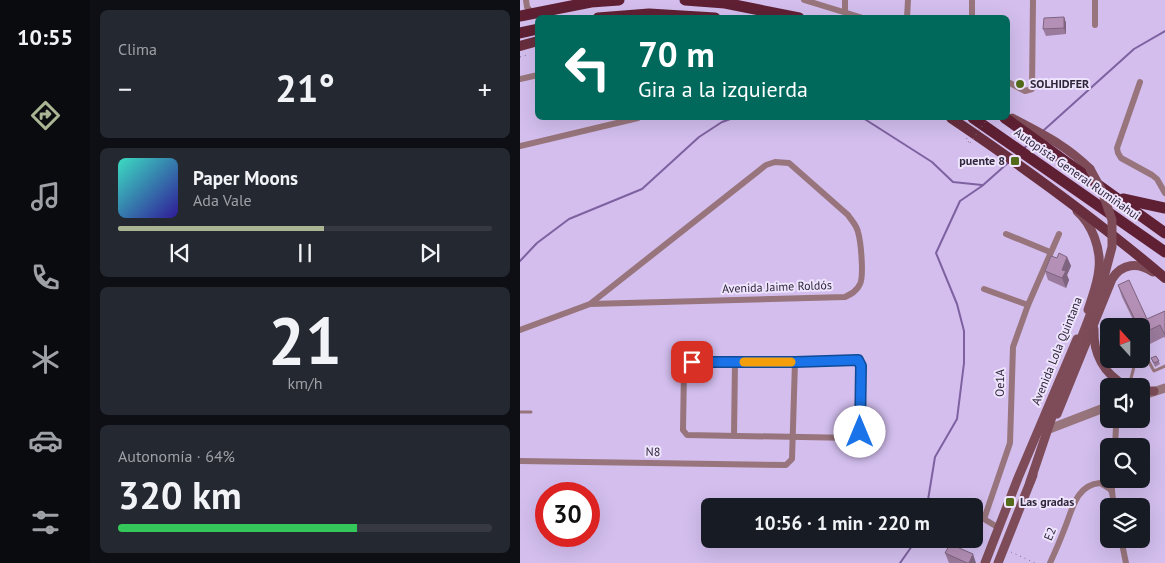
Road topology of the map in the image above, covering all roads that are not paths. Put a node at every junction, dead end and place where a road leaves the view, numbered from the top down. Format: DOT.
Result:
graph roads {
  1 [pos="526,0"];
  2 [pos="619,0"];
  3 [pos="685,0"];
  4 [pos="804,0"];
  5 [pos="845,0"];
  6 [pos="908,0"];
  7 [pos="972,0"];
  8 [pos="1033,0"];
  9 [pos="1095,0"];
  10 [pos="845,11"];
  11 [pos="532,13"];
  12 [pos="631,15"];
  13 [pos="660,15"];
  14 [pos="784,15"];
  15 [pos="855,15"];
  16 [pos="907,15"];
  17 [pos="972,15"];
  18 [pos="520,16"];
  19 [pos="1095,25"];
  20 [pos="535,30"];
  21 [pos="520,33"];
  22 [pos="535,43"];
  23 [pos="520,46"];
  24 [pos="535,76"];
  25 [pos="520,79"];
  26 [pos="1140,82"];
  27 [pos="1010,83"];
  28 [pos="1010,118"];
  29 [pos="1010,119"];
  30 [pos="955,120"];
  31 [pos="975,120"];
  32 [pos="609,121"];
  33 [pos="520,146"];
  34 [pos="1016,155"];
  35 [pos="1025,169"];
  36 [pos="1165,193"];
  37 [pos="1116,198"];
  38 [pos="1165,208"];
  39 [pos="1165,233"];
  40 [pos="1006,234"];
  41 [pos="1059,234"];
  42 [pos="1050,252"];
  43 [pos="1165,252"];
  44 [pos="1165,279"];
  45 [pos="984,289"];
  46 [pos="590,304"];
  47 [pos="1028,305"];
  48 [pos="1096,321"];
  49 [pos="520,330"];
  50 [pos="735,362"];
  51 [pos="795,362"];
  52 [pos="1150,364"];
  53 [pos="1165,366"];
  54 [pos="1116,378"];
  55 [pos="1165,388"];
  56 [pos="1150,391"];
  57 [pos="1154,391"];
  58 [pos="1150,393"];
  59 [pos="1100,409"];
  60 [pos="520,412"];
  61 [pos="531,412"];
  62 [pos="1052,427"];
  63 [pos="1037,434"];
  64 [pos="734,435"];
  65 [pos="793,437"];
  66 [pos="520,461"];
  67 [pos="1030,482"];
  68 [pos="1112,488"];
  69 [pos="1112,492"];
  70 [pos="1113,498"];
  71 [pos="999,528"];
  72 [pos="1123,548"];
  73 [pos="985,563"];
  74 [pos="998,563"];
  75 [pos="1050,563"];
  76 [pos="1126,563"];
  1 -- 11 [label="street"];
  2 -- 11 [label="highway"];
  3 -- 14 [label="highway"];
  4 -- 10 [label="street"];
  5 -- 10 [label="street"];
  6 -- 16 [label="street"];
  7 -- 17 [label="street"];
  8 -- 27 [label="street"];
  9 -- 19 [label="street"];
  10 -- 15 [label="street"];
  11 -- 18 [label="highway"];
  12 -- 13 [label="highway"];
  20 -- 21 [label="highway"];
  22 -- 23 [label="main road"];
  24 -- 25 [label="street"];
  26 -- 36 [label="street"];
  28 -- 67 [label="main road, Avenida Lola Quintana, bridge"];
  29 -- 37 [label="highway, Autopista General Rumiñahui"];
  30 -- 34 [label="main road"];
  31 -- 34 [label="highway, Autopista General Rumiñahui"];
  32 -- 33 [label="street"];
  34 -- 35 [label="main road"];
  34 -- 43 [label="highway, Autopista General Rumiñahui"];
  35 -- 44 [label="main road"];
  35 -- 63 [label="main road, Avenida Lola Quintana"];
  37 -- 38 [label="highway"];
  37 -- 39 [label="highway, Autopista General Rumiñahui"];
  40 -- 42 [label="street"];
  41 -- 42 [label="street, Oe1A"];
  42 -- 47 [label="street, Oe1A"];
  44 -- 48 [label="main road, Avenida Lola Quintana"];
  45 -- 47 [label="street"];
  46 -- 46 [label="street, Avenida Jaime Roldós"];
  46 -- 49 [label="street, Avenida Jaime Roldós"];
  47 -- 71 [label="street, Oe1A"];
  48 -- 54 [label="main road"];
  48 -- 62 [label="main road, Avenida Lola Quintana"];
  50 -- 51 [label="street"];
  50 -- 64 [label="street"];
  50 -- 64 [label="street"];
  51 -- 65 [label="street"];
  51 -- 65 [label="street"];
  52 -- 53 [label="lane"];
  55 -- 57 [label="street"];
  56 -- 57 [label="main road"];
  57 -- 58 [label="street"];
  59 -- 62 [label="street"];
  60 -- 61 [label="lane"];
  62 -- 63 [label="street"];
  62 -- 67 [label="main road, Avenida Lola Quintana"];
  63 -- 71 [label="main road, Avenida Lola Quintana"];
  64 -- 65 [label="street"];
  65 -- 66 [label="street, N8"];
  67 -- 74 [label="main road, Avenida Lola Quintana"];
  68 -- 69 [label="street"];
  69 -- 70 [label="street"];
  69 -- 75 [label="street, E2"];
  71 -- 73 [label="main road, Avenida Lola Quintana"];
  72 -- 76 [label="street"];
}
